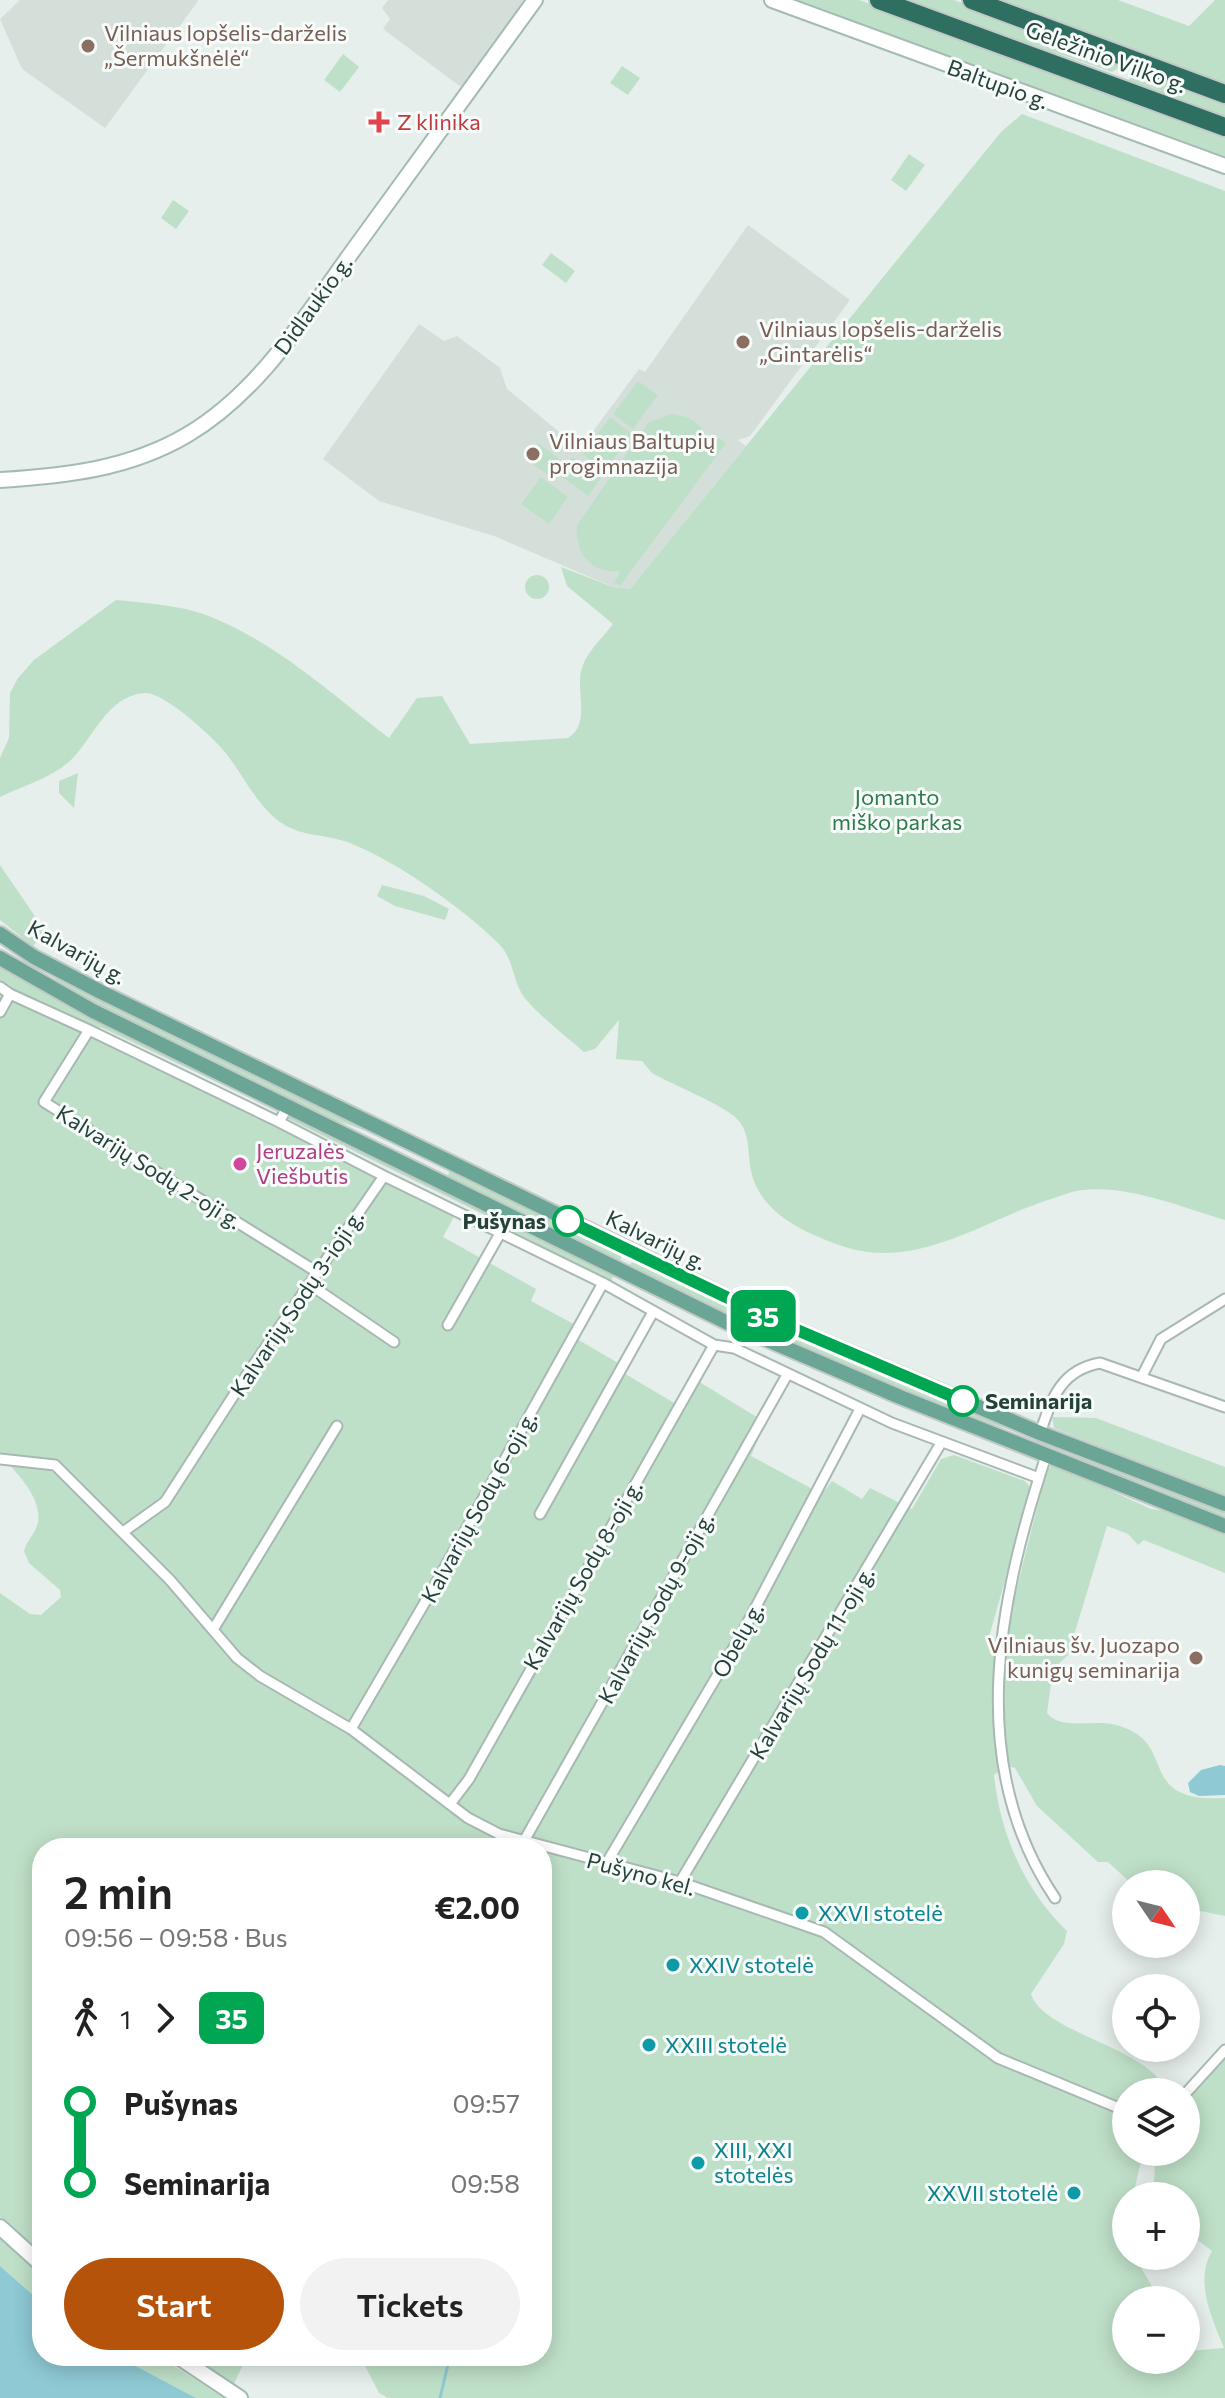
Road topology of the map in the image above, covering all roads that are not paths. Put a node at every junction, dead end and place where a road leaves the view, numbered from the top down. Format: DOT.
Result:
graph roads {
  1 [pos="535,0"];
  2 [pos="772,0"];
  3 [pos="879,0"];
  4 [pos="972,0"];
  5 [pos="1116,53"];
  6 [pos="1102,81"];
  7 [pos="1225,94"];
  8 [pos="1225,127"];
  9 [pos="1225,166"];
  10 [pos="0,480"];
  11 [pos="0,934"];
  12 [pos="0,958"];
  13 [pos="47,964"];
  14 [pos="37,982"];
  15 [pos="0,987"];
  16 [pos="10,994"];
  17 [pos="0,1012"];
  18 [pos="89,1030"];
  19 [pos="288,1106"];
  20 [pos="279,1122"];
  21 [pos="448,1162"];
  22 [pos="384,1176"];
  23 [pos="439,1181"];
  24 [pos="510,1216"];
  25 [pos="502,1233"];
  26 [pos="317,1272"];
  27 [pos="603,1283"];
  28 [pos="309,1284"];
  29 [pos="1225,1299"];
  30 [pos="653,1312"];
  31 [pos="448,1325"];
  32 [pos="394,1342"];
  33 [pos="714,1345"];
  34 [pos="787,1375"];
  35 [pos="1142,1376"];
  36 [pos="1225,1407"];
  37 [pos="860,1409"];
  38 [pos="337,1426"];
  39 [pos="1040,1433"];
  40 [pos="941,1443"];
  41 [pos="1040,1453"];
  42 [pos="0,1459"];
  43 [pos="1039,1478"];
  44 [pos="1225,1504"];
  45 [pos="540,1514"];
  46 [pos="1225,1526"];
  47 [pos="123,1532"];
  48 [pos="214,1628"];
  49 [pos="351,1729"];
  50 [pos="450,1804"];
  51 [pos="516,1838"];
  52 [pos="526,1838"];
  53 [pos="552,1849"];
  54 [pos="606,1864"];
  55 [pos="680,1882"];
  56 [pos="1055,1898"];
  57 [pos="1225,2050"];
  58 [pos="1200,2078"];
  59 [pos="1112,2105"];
  60 [pos="0,2227"];
  61 [pos="32,2256"];
  62 [pos="192,2366"];
  63 [pos="240,2398"];
  1 -- 10 [label="street, Didlaukio g."];
  2 -- 9 [label="street, Baltupio g."];
  3 -- 6 [label="highway, Geležinio Vilko g."];
  4 -- 5 [label="highway, Geležinio Vilko g."];
  5 -- 6 [label="highway"];
  5 -- 7 [label="highway, Geležinio Vilko g."];
  6 -- 8 [label="highway, Geležinio Vilko g."];
  11 -- 13 [label="main road, Kalvarijų g."];
  12 -- 14 [label="main road, Kalvarijų g."];
  13 -- 14 [label="main road"];
  13 -- 21 [label="main road, Kalvarijų g."];
  14 -- 19 [label="main road, Kalvarijų g."];
  15 -- 16 [label="street"];
  16 -- 17 [label="street"];
  16 -- 18 [label="street"];
  18 -- 20 [label="street"];
  18 -- 26 [label="street, Kalvarijų Sodų 2-oji g."];
  19 -- 20 [label="street"];
  19 -- 23 [label="main road, Kalvarijų g."];
  20 -- 22 [label="street"];
  21 -- 23 [label="main road"];
  21 -- 39 [label="main road, Kalvarijų g."];
  22 -- 25 [label="street"];
  22 -- 26 [label="street, Kalvarijų Sodų 3-ioji g."];
  23 -- 24 [label="main road, Kalvarijų g."];
  24 -- 25 [label="street"];
  24 -- 41 [label="main road, Kalvarijų g."];
  25 -- 27 [label="street"];
  25 -- 31 [label="street"];
  26 -- 28 [label="street, Kalvarijų Sodų 3-ioji g."];
  27 -- 30 [label="street"];
  27 -- 49 [label="street, Kalvarijų Sodų 6-oji g."];
  28 -- 32 [label="street"];
  28 -- 47 [label="street, Kalvarijų Sodų 3-ioji g."];
  29 -- 35 [label="street"];
  30 -- 33 [label="street"];
  30 -- 45 [label="street"];
  33 -- 34 [label="street"];
  33 -- 50 [label="street, Kalvarijų Sodų 8-oji g."];
  34 -- 37 [label="street"];
  34 -- 52 [label="street, Kalvarijų Sodų 9-oji g."];
  35 -- 36 [label="street"];
  35 -- 39 [label="street"];
  37 -- 40 [label="street"];
  37 -- 54 [label="street, Obelų g."];
  38 -- 48 [label="street"];
  39 -- 41 [label="main road"];
  39 -- 44 [label="main road, Kalvarijų g."];
  40 -- 43 [label="street"];
  40 -- 55 [label="street, Kalvarijų Sodų 11-oji g."];
  41 -- 43 [label="street"];
  41 -- 46 [label="main road, Kalvarijų g."];
  42 -- 47 [label="street, Pušyno kel."];
  43 -- 56 [label="street"];
  47 -- 48 [label="street, Pušyno kel."];
  48 -- 49 [label="street, Pušyno kel."];
  49 -- 50 [label="street, Pušyno kel."];
  50 -- 51 [label="street, Pušyno kel."];
  53 -- 54 [label="street, Pušyno kel."];
  54 -- 55 [label="street, Pušyno kel."];
  55 -- 59 [label="street, Pušyno kel."];
  57 -- 58 [label="street"];
  60 -- 61 [label="street"];
  62 -- 63 [label="street"];
}
